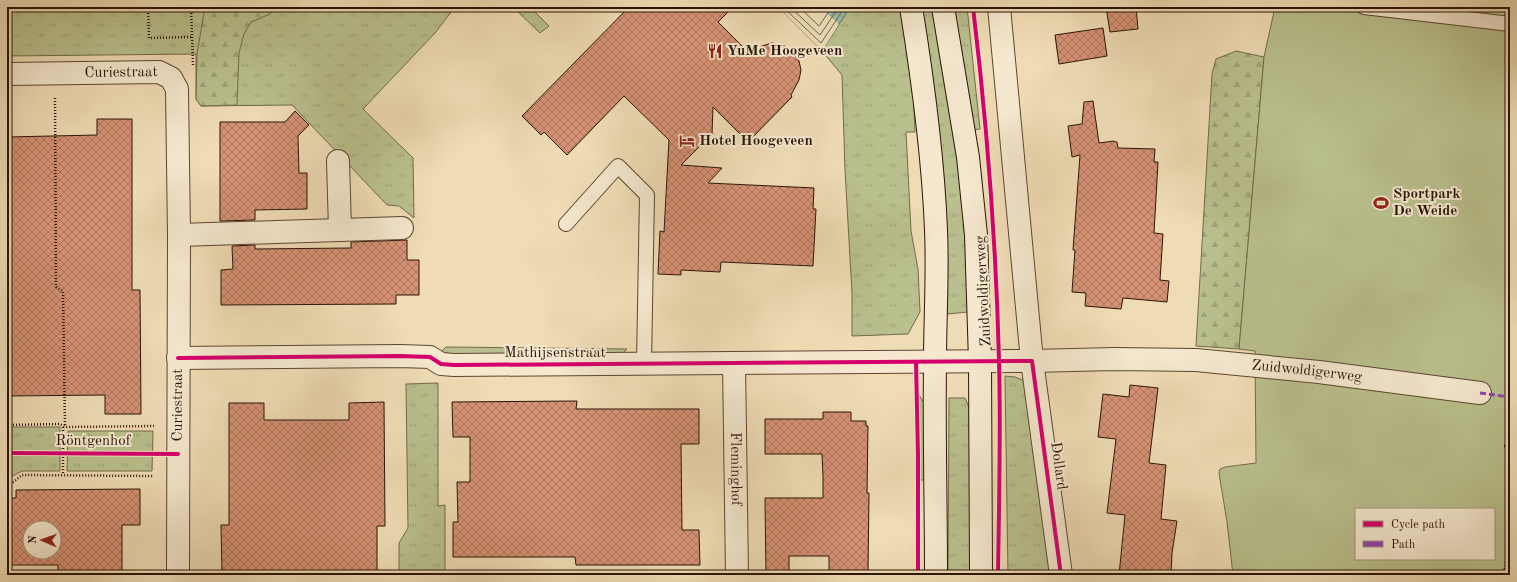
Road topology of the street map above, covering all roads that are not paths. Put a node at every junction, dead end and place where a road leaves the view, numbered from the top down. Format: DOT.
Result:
graph roads {
  1 [pos="911,7"];
  2 [pos="943,7"];
  3 [pos="998,7"];
  4 [pos="1364,7"];
  5 [pos="1510,24"];
  6 [pos="7,74"];
  7 [pos="338,161"];
  8 [pos="566,224"];
  9 [pos="402,228"];
  10 [pos="340,230"];
  11 [pos="179,235"];
  12 [pos="178,358"];
  13 [pos="980,361"];
  14 [pos="1032,361"];
  15 [pos="935,362"];
  16 [pos="734,363"];
  17 [pos="644,364"];
  18 [pos="1480,393"];
  19 [pos="178,575"];
  20 [pos="737,575"];
  21 [pos="936,575"];
  22 [pos="982,575"];
  23 [pos="1061,575"];
  1 -- 15 [label="street"];
  2 -- 13 [label="street, Zuidwoldigerweg"];
  3 -- 14 [label="street"];
  4 -- 5 [label="lane"];
  6 -- 11 [label="street, Curiestraat"];
  7 -- 10 [label="street"];
  8 -- 17 [label="lane"];
  9 -- 10 [label="street"];
  10 -- 11 [label="street"];
  11 -- 12 [label="street, Curiestraat"];
  12 -- 17 [label="street, Mathijsenstraat"];
  12 -- 19 [label="street, Curiestraat"];
  13 -- 14 [label="street, Zuidwoldigerweg"];
  13 -- 15 [label="street, Mathijsenstraat"];
  13 -- 22 [label="street, Zuidwoldigerweg"];
  14 -- 18 [label="street, Zuidwoldigerweg"];
  14 -- 23 [label="street, Dollard"];
  15 -- 16 [label="street, Mathijsenstraat"];
  15 -- 21 [label="street"];
  16 -- 17 [label="street, Mathijsenstraat"];
  16 -- 20 [label="street, Fleminghof"];
}
